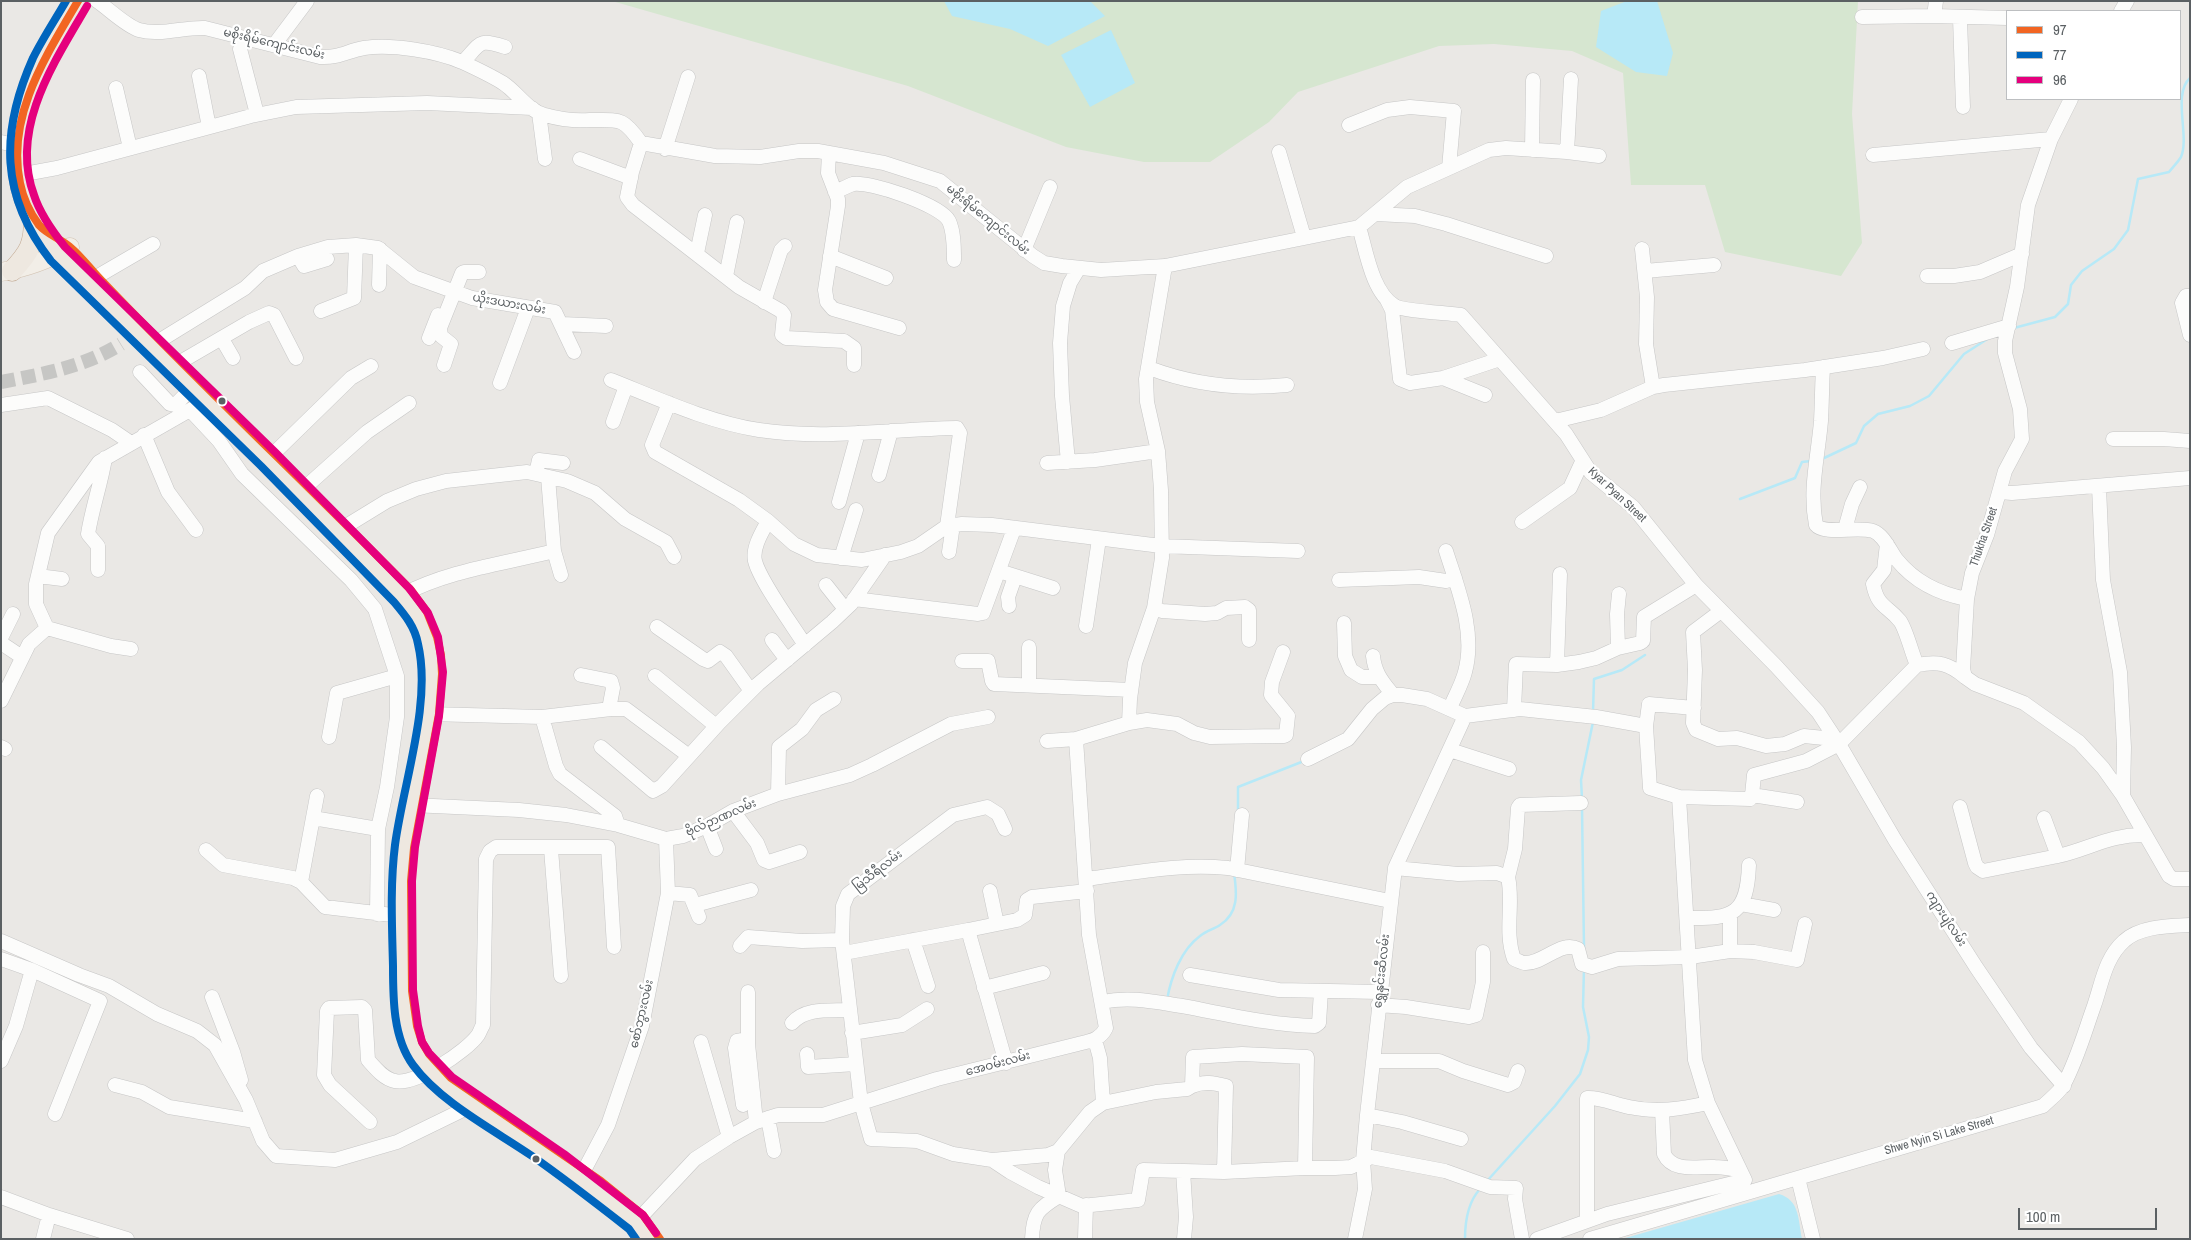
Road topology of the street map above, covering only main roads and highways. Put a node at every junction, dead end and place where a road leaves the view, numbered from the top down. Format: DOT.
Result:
graph roads {
  1 [pos="78,1"];
  2 [pos="10,144"];
  3 [pos="35,219"];
  4 [pos="64,251"];
  5 [pos="6,271"];
  6 [pos="154,342"];
  7 [pos="200,397"];
  8 [pos="417,806"];
  9 [pos="435,1068"];
  10 [pos="639,1219"];
  11 [pos="648,1239"];
  12 [pos="660,1239"];
  1 -- 2 [label="highway"];
  2 -- 3 [label="highway"];
  3 -- 4 [label="highway"];
  3 -- 5 [label="highway"];
  4 -- 5 [label="main road"];
  4 -- 6 [label="highway"];
  4 -- 6 [label="highway"];
  6 -- 7 [label="highway"];
  6 -- 7 [label="highway"];
  7 -- 8 [label="highway"];
  8 -- 9 [label="highway"];
  8 -- 9 [label="highway"];
  9 -- 10 [label="highway"];
  10 -- 11 [label="highway"];
  10 -- 12 [label="highway"];
}
